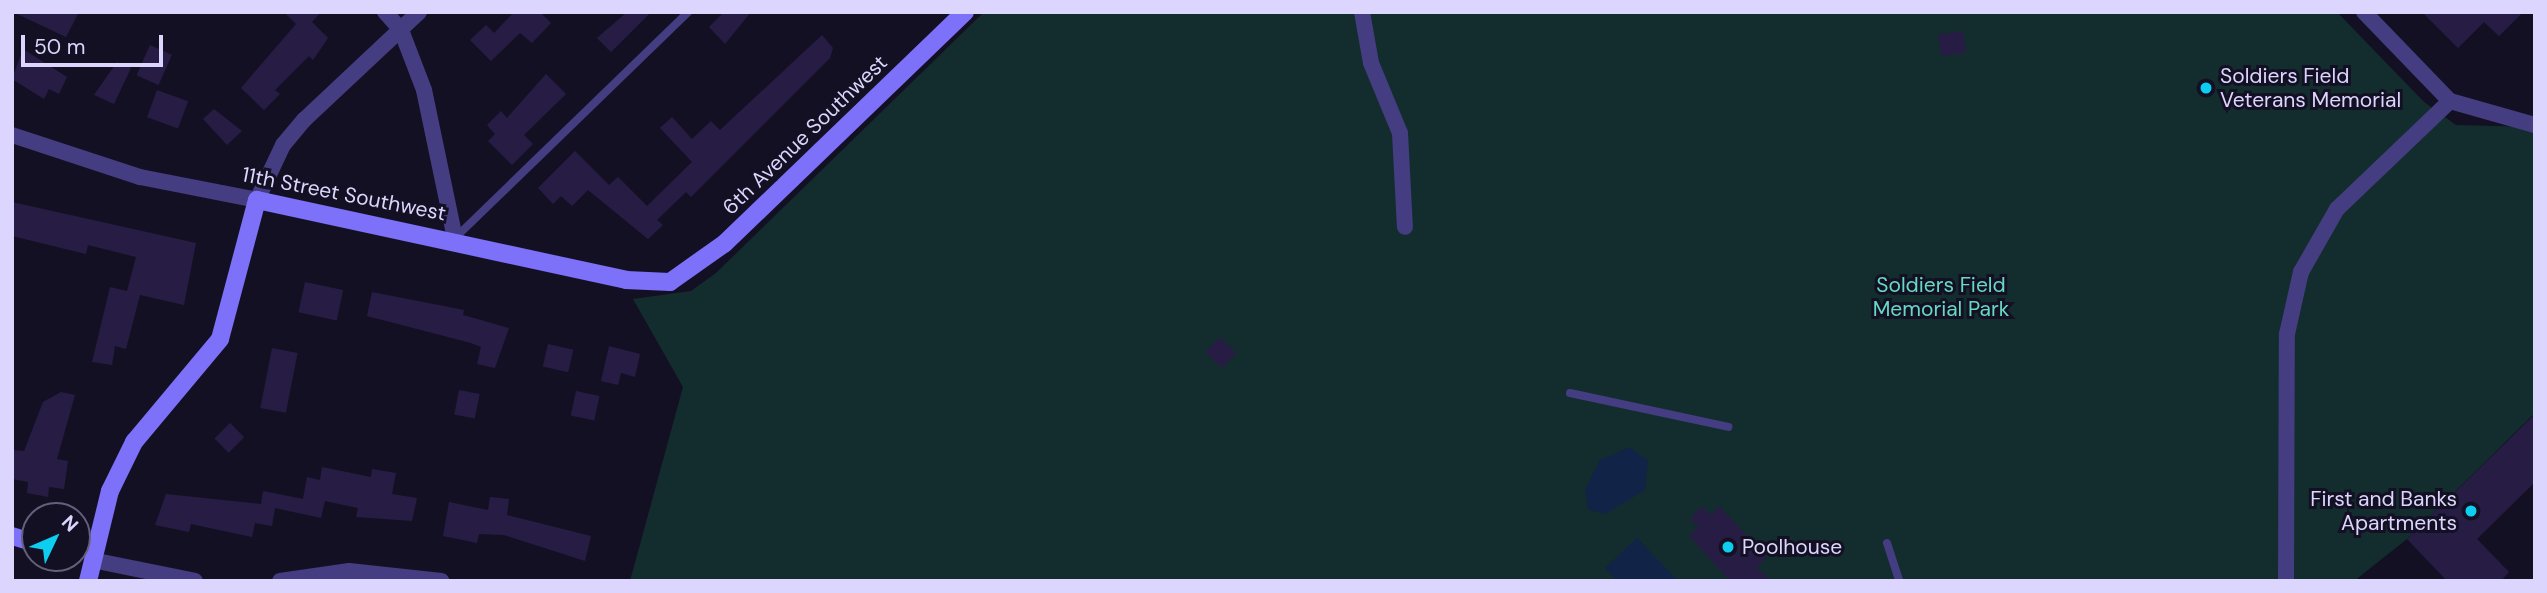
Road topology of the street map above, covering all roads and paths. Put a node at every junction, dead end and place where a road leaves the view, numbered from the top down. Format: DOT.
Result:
graph roads {
  1 [pos="385,12"];
  2 [pos="419,12"];
  3 [pos="688,12"];
  4 [pos="965,12"];
  5 [pos="1362,12"];
  6 [pos="2364,12"];
  7 [pos="401,30"];
  8 [pos="2450,101"];
  9 [pos="2535,125"];
  10 [pos="12,135"];
  11 [pos="257,200"];
  12 [pos="1405,227"];
  13 [pos="455,238"];
  14 [pos="670,282"];
  15 [pos="1570,393"];
  16 [pos="1728,427"];
  17 [pos="91,541"];
  18 [pos="1887,543"];
  19 [pos="91,558"];
  20 [pos="195,581"];
  21 [pos="280,581"];
  22 [pos="441,581"];
  23 [pos="1899,581"];
  24 [pos="2286,581"];
  1 -- 7 [label="street"];
  2 -- 7 [label="street"];
  3 -- 13 [label="lane"];
  4 -- 14 [label="street, 6th Avenue Southwest"];
  5 -- 12 [label="street"];
  6 -- 8 [label="street"];
  7 -- 11 [label="street"];
  7 -- 13 [label="street"];
  8 -- 9 [label="street"];
  8 -- 24 [label="street"];
  10 -- 11 [label="street, 11th Street Southwest"];
  11 -- 13 [label="street, 11th Street Southwest"];
  11 -- 17 [label="street"];
  13 -- 14 [label="street, 11th Street Southwest"];
  15 -- 16 [label="lane"];
  18 -- 23 [label="lane"];
  19 -- 20 [label="street"];
  21 -- 22 [label="street"];
}
